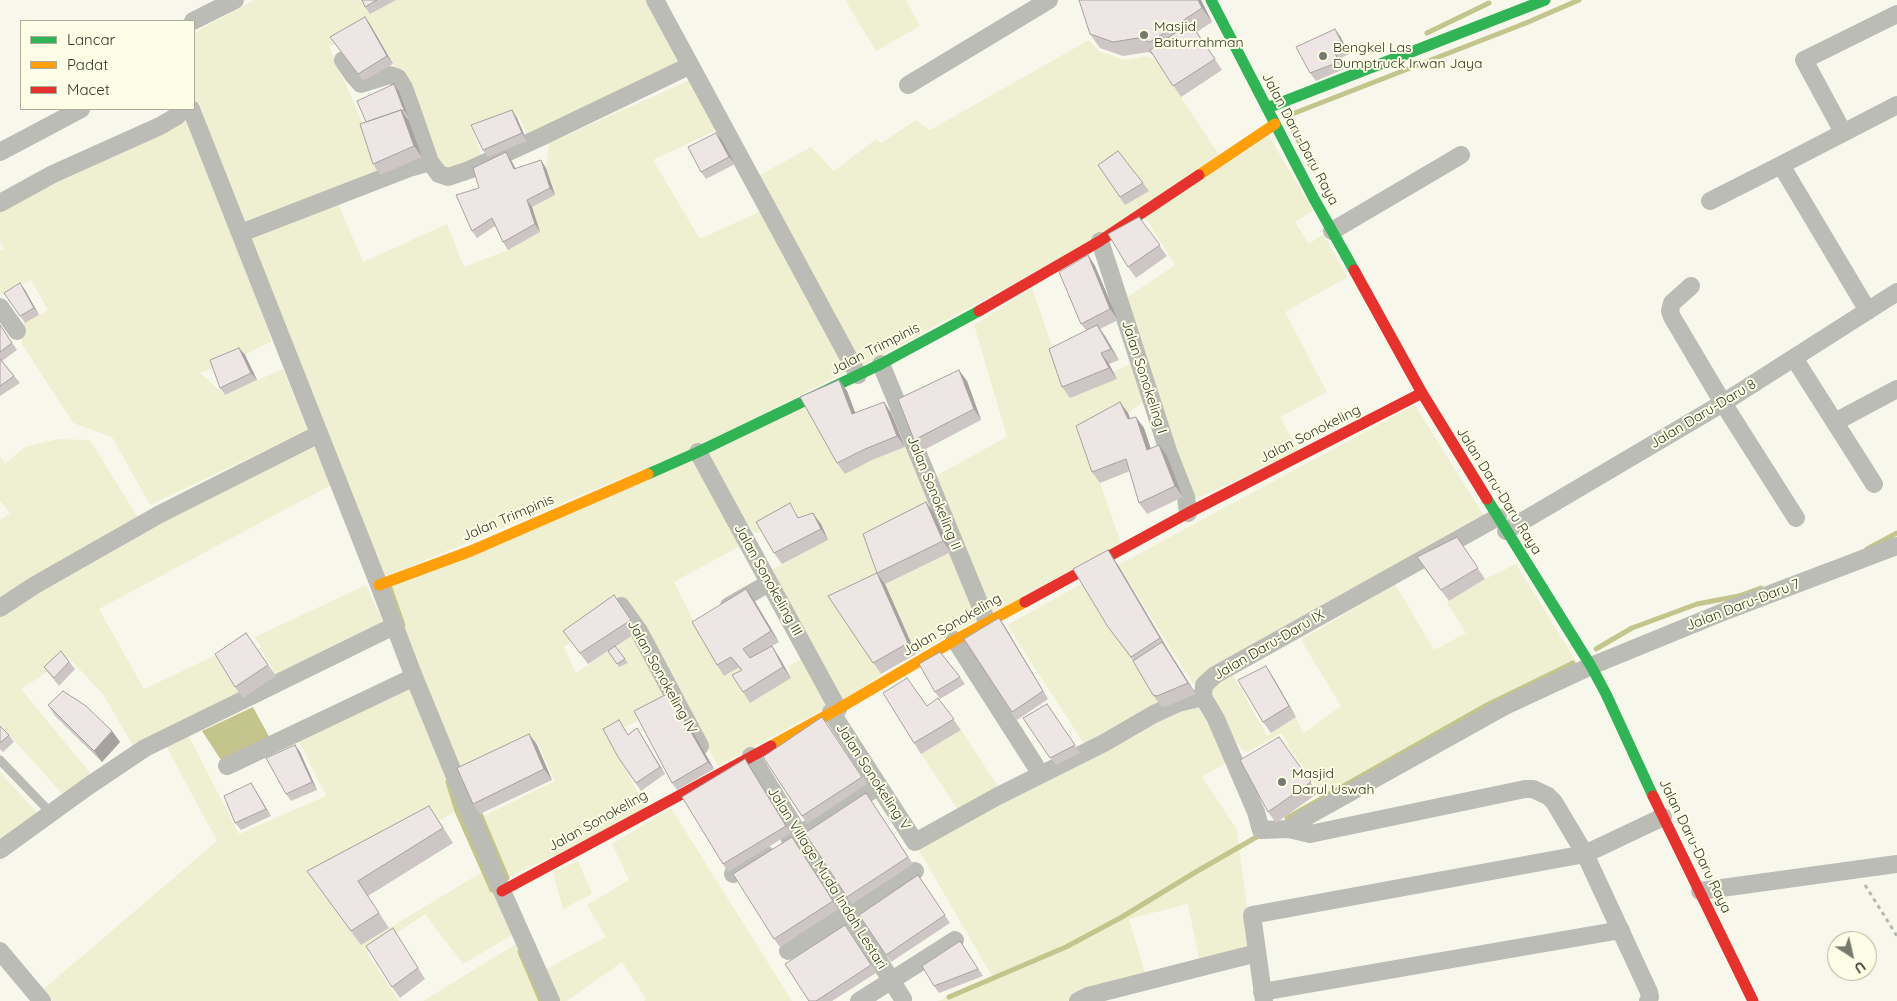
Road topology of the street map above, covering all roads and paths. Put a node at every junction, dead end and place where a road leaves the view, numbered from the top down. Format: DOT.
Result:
graph roads {
  1 [pos="235,0"];
  2 [pos="655,0"];
  3 [pos="1049,0"];
  4 [pos="1211,0"];
  5 [pos="1545,0"];
  6 [pos="1505,7"];
  7 [pos="1897,14"];
  8 [pos="195,20"];
  9 [pos="343,60"];
  10 [pos="689,66"];
  11 [pos="908,85"];
  12 [pos="1897,105"];
  13 [pos="1267,108"];
  14 [pos="79,110"];
  15 [pos="183,110"];
  16 [pos="191,110"];
  17 [pos="1275,124"];
  18 [pos="1844,132"];
  19 [pos="0,152"];
  20 [pos="1461,155"];
  21 [pos="430,162"];
  22 [pos="1781,165"];
  23 [pos="1710,201"];
  24 [pos="0,203"];
  25 [pos="1332,231"];
  26 [pos="241,233"];
  27 [pos="1100,241"];
  28 [pos="1691,286"];
  29 [pos="1897,292"];
  30 [pos="0,307"];
  31 [pos="1868,311"];
  32 [pos="18,331"];
  33 [pos="1794,358"];
  34 [pos="880,364"];
  35 [pos="858,375"];
  36 [pos="1897,389"];
  37 [pos="1422,393"];
  38 [pos="1723,403"];
  39 [pos="1834,422"];
  40 [pos="319,434"];
  41 [pos="698,452"];
  42 [pos="1874,484"];
  43 [pos="1188,513"];
  44 [pos="1796,518"];
  45 [pos="1502,524"];
  46 [pos="1897,546"];
  47 [pos="769,583"];
  48 [pos="379,586"];
  49 [pos="621,606"];
  50 [pos="0,608"];
  51 [pos="712,616"];
  52 [pos="987,622"];
  53 [pos="394,626"];
  54 [pos="955,640"];
  55 [pos="1591,666"];
  56 [pos="414,678"];
  57 [pos="1203,697"];
  58 [pos="835,711"];
  59 [pos="752,756"];
  60 [pos="0,760"];
  61 [pos="227,766"];
  62 [pos="1035,766"];
  63 [pos="716,775"];
  64 [pos="871,791"];
  65 [pos="51,813"];
  66 [pos="1663,817"];
  67 [pos="1289,829"];
  68 [pos="799,834"];
  69 [pos="0,850"];
  70 [pos="1584,854"];
  71 [pos="1897,864"];
  72 [pos="1856,870"];
  73 [pos="915,871"];
  74 [pos="733,874"];
  75 [pos="502,891"];
  76 [pos="1700,891"];
  77 [pos="848,912"];
  78 [pos="1621,930"];
  79 [pos="1897,936"];
  80 [pos="955,940"];
  81 [pos="788,951"];
  82 [pos="1257,953"];
  83 [pos="2,956"];
  84 [pos="891,980"];
  85 [pos="1263,997"];
  86 [pos="903,999"];
  87 [pos="42,1001"];
  88 [pos="551,1001"];
  89 [pos="859,1001"];
  90 [pos="1078,1001"];
  91 [pos="1648,1001"];
  92 [pos="1753,1001"];
  1 -- 8 [label="street"];
  2 -- 10 [label="street"];
  3 -- 11 [label="street"];
  4 -- 13 [label="street, Jalan Daru-Daru Raya"];
  5 -- 6 [label="street"];
  6 -- 13 [label="street"];
  7 -- 18 [label="street"];
  9 -- 21 [label="street"];
  10 -- 21 [label="street"];
  10 -- 35 [label="street"];
  12 -- 18 [label="street"];
  13 -- 17 [label="street, Jalan Daru-Daru Raya"];
  14 -- 19 [label="street"];
  15 -- 24 [label="street"];
  16 -- 26 [label="street"];
  17 -- 25 [label="street, Jalan Daru-Daru Raya"];
  17 -- 27 [label="street, Jalan Trimpinis"];
  18 -- 22 [label="street"];
  20 -- 25 [label="street"];
  21 -- 26 [label="street"];
  22 -- 23 [label="street"];
  22 -- 31 [label="street"];
  25 -- 37 [label="street, Jalan Daru-Daru Raya"];
  26 -- 40 [label="street"];
  27 -- 34 [label="street, Jalan Trimpinis"];
  27 -- 43 [label="street, Jalan Sonokeling I"];
  28 -- 38 [label="street"];
  29 -- 31 [label="street, Jalan Daru-Daru 8"];
  30 -- 32 [label="street"];
  31 -- 33 [label="street, Jalan Daru-Daru 8"];
  33 -- 38 [label="street, Jalan Daru-Daru 8"];
  33 -- 39 [label="street"];
  34 -- 35 [label="street, Jalan Trimpinis"];
  34 -- 52 [label="street, Jalan Sonokeling II"];
  35 -- 41 [label="street, Jalan Trimpinis"];
  36 -- 39 [label="street"];
  37 -- 43 [label="street, Jalan Sonokeling"];
  37 -- 45 [label="street, Jalan Daru-Daru Raya"];
  38 -- 44 [label="street"];
  38 -- 45 [label="street, Jalan Daru-Daru 8"];
  39 -- 42 [label="street"];
  40 -- 48 [label="street"];
  40 -- 50 [label="street"];
  41 -- 47 [label="street, Jalan Sonokeling III"];
  41 -- 48 [label="street, Jalan Trimpinis"];
  43 -- 52 [label="street, Jalan Sonokeling"];
  45 -- 55 [label="street, Jalan Daru-Daru Raya"];
  45 -- 57 [label="street, Jalan Daru-Daru IX"];
  46 -- 55 [label="street, Jalan Daru-Daru 7"];
  47 -- 51 [label="street"];
  47 -- 58 [label="street, Jalan Sonokeling III"];
  48 -- 53 [label="street"];
  49 -- 63 [label="street, Jalan Sonokeling IV"];
  52 -- 54 [label="street, Jalan Sonokeling"];
  53 -- 56 [label="street"];
  53 -- 65 [label="street"];
  54 -- 58 [label="street, Jalan Sonokeling"];
  54 -- 62 [label="street"];
  55 -- 66 [label="street, Jalan Daru-Daru Raya"];
  55 -- 67 [label="street, Jalan Daru-Daru 7"];
  56 -- 61 [label="street"];
  56 -- 75 [label="street"];
  57 -- 58 [label="street, Jalan Sonokeling V"];
  57 -- 67 [label="street"];
  58 -- 59 [label="street, Jalan Sonokeling"];
  59 -- 63 [label="street, Jalan Sonokeling"];
  59 -- 68 [label="street, Jalan Village Muda Indah Lestari"];
  60 -- 65 [label="lane"];
  63 -- 75 [label="street, Jalan Sonokeling"];
  64 -- 68 [label="street"];
  65 -- 69 [label="street"];
  66 -- 70 [label="street"];
  66 -- 76 [label="street, Jalan Daru-Daru Raya"];
  67 -- 70 [label="street"];
  68 -- 74 [label="street"];
  68 -- 77 [label="street, Jalan Village Muda Indah Lestari"];
  70 -- 78 [label="street"];
  70 -- 82 [label="street"];
  71 -- 72 [label="street"];
  72 -- 76 [label="street"];
  72 -- 79 [label="path"];
  73 -- 77 [label="street"];
  75 -- 88 [label="street"];
  76 -- 92 [label="street, Jalan Daru-Daru Raya"];
  77 -- 81 [label="street"];
  77 -- 84 [label="street, Jalan Village Muda Indah Lestari"];
  78 -- 85 [label="street"];
  78 -- 91 [label="street"];
  80 -- 84 [label="street"];
  82 -- 85 [label="street"];
  82 -- 90 [label="street"];
  83 -- 87 [label="street"];
  84 -- 86 [label="street, Jalan Village Muda Indah Lestari"];
  84 -- 89 [label="street"];
}
